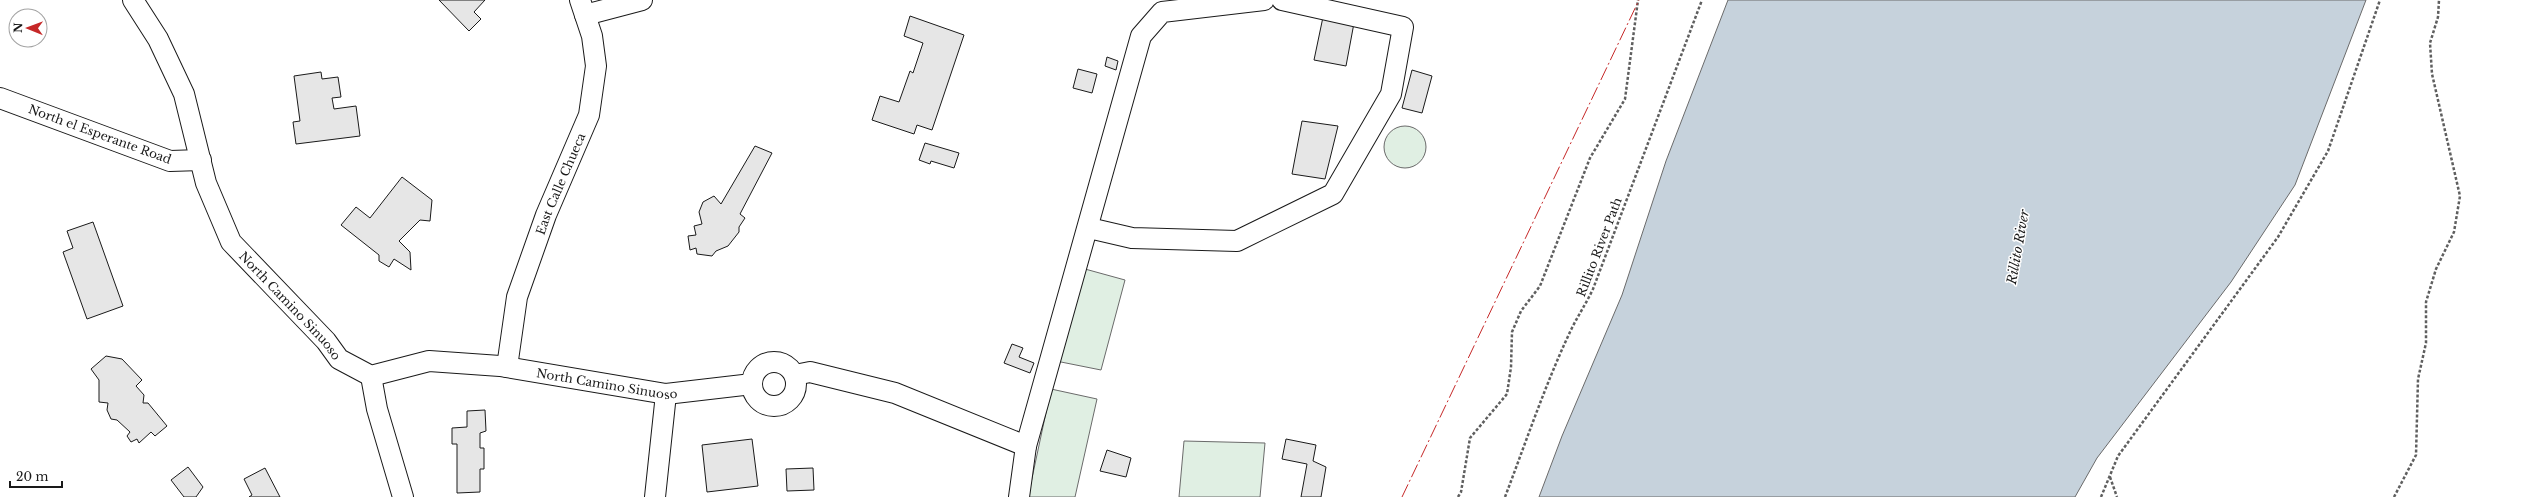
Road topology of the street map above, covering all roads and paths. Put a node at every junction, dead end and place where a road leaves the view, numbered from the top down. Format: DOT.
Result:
graph roads {
  1 [pos="133,0"];
  2 [pos="642,0"];
  3 [pos="1264,0"];
  4 [pos="1282,0"];
  5 [pos="1638,0"];
  6 [pos="1702,0"];
  7 [pos="2380,0"];
  8 [pos="2439,0"];
  9 [pos="583,8"];
  10 [pos="0,98"];
  11 [pos="201,160"];
  12 [pos="1088,228"];
  13 [pos="507,367"];
  14 [pos="795,375"];
  15 [pos="371,376"];
  16 [pos="752,384"];
  17 [pos="666,394"];
  18 [pos="1026,446"];
  19 [pos="2110,476"];
  20 [pos="404,497"];
  21 [pos="656,497"];
  22 [pos="1019,497"];
  23 [pos="1458,497"];
  24 [pos="1505,497"];
  25 [pos="2101,497"];
  26 [pos="2117,497"];
  27 [pos="2394,497"];
  1 -- 11 [label="street, North Camino Sinuoso"];
  2 -- 9 [label="street"];
  3 -- 12 [label="street"];
  4 -- 12 [label="street"];
  5 -- 23 [label="path"];
  6 -- 24 [label="path, Rillito River Path"];
  7 -- 19 [label="path"];
  8 -- 27 [label="path"];
  9 -- 13 [label="street, East Calle Chueca"];
  10 -- 11 [label="street, North el Esperante Road"];
  11 -- 15 [label="street, North Camino Sinuoso"];
  12 -- 18 [label="street"];
  13 -- 15 [label="street, North Camino Sinuoso"];
  13 -- 17 [label="street, North Camino Sinuoso"];
  14 -- 16 [label="street"];
  14 -- 16 [label="street"];
  14 -- 18 [label="street"];
  15 -- 20 [label="street"];
  16 -- 17 [label="street, North Camino Sinuoso"];
  17 -- 21 [label="street"];
  18 -- 22 [label="street"];
  19 -- 25 [label="path"];
  19 -- 26 [label="path"];
}
